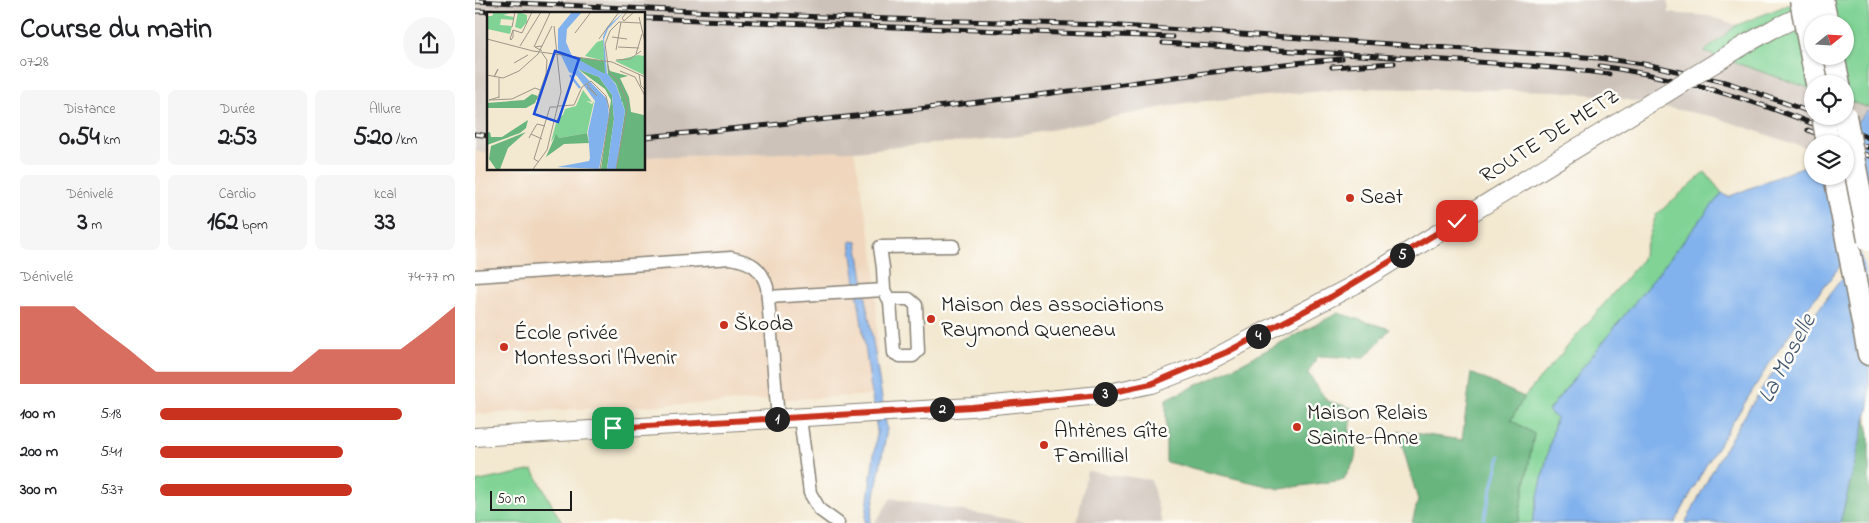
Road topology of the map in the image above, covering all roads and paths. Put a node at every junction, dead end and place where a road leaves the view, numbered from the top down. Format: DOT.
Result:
graph roads {
  1 [pos="1801,0"];
  2 [pos="1822,0"];
  3 [pos="1833,0"];
  4 [pos="1825,15"];
  5 [pos="1815,75"];
  6 [pos="1847,125"];
  7 [pos="1837,185"];
  8 [pos="1869,240"];
  9 [pos="953,246"];
  10 [pos="475,276"];
  11 [pos="884,290"];
  12 [pos="768,297"];
  13 [pos="891,302"];
  14 [pos="1869,354"];
  15 [pos="800,418"];
  16 [pos="777,419"];
  17 [pos="475,437"];
  18 [pos="838,523"];
  1 -- 5 [label="highway, bridge"];
  2 -- 4 [label="highway, bridge"];
  3 -- 15 [label="main road, ROUTE DE METZ, bridge"];
  6 -- 8 [label="highway, bridge"];
  7 -- 14 [label="highway"];
  9 -- 11 [label="street"];
  10 -- 12 [label="street"];
  11 -- 12 [label="street"];
  11 -- 13 [label="street"];
  12 -- 16 [label="street"];
  15 -- 16 [label="main road, ROUTE DE METZ"];
  15 -- 18 [label="street"];
  16 -- 17 [label="main road, ROUTE DE METZ"];
}
